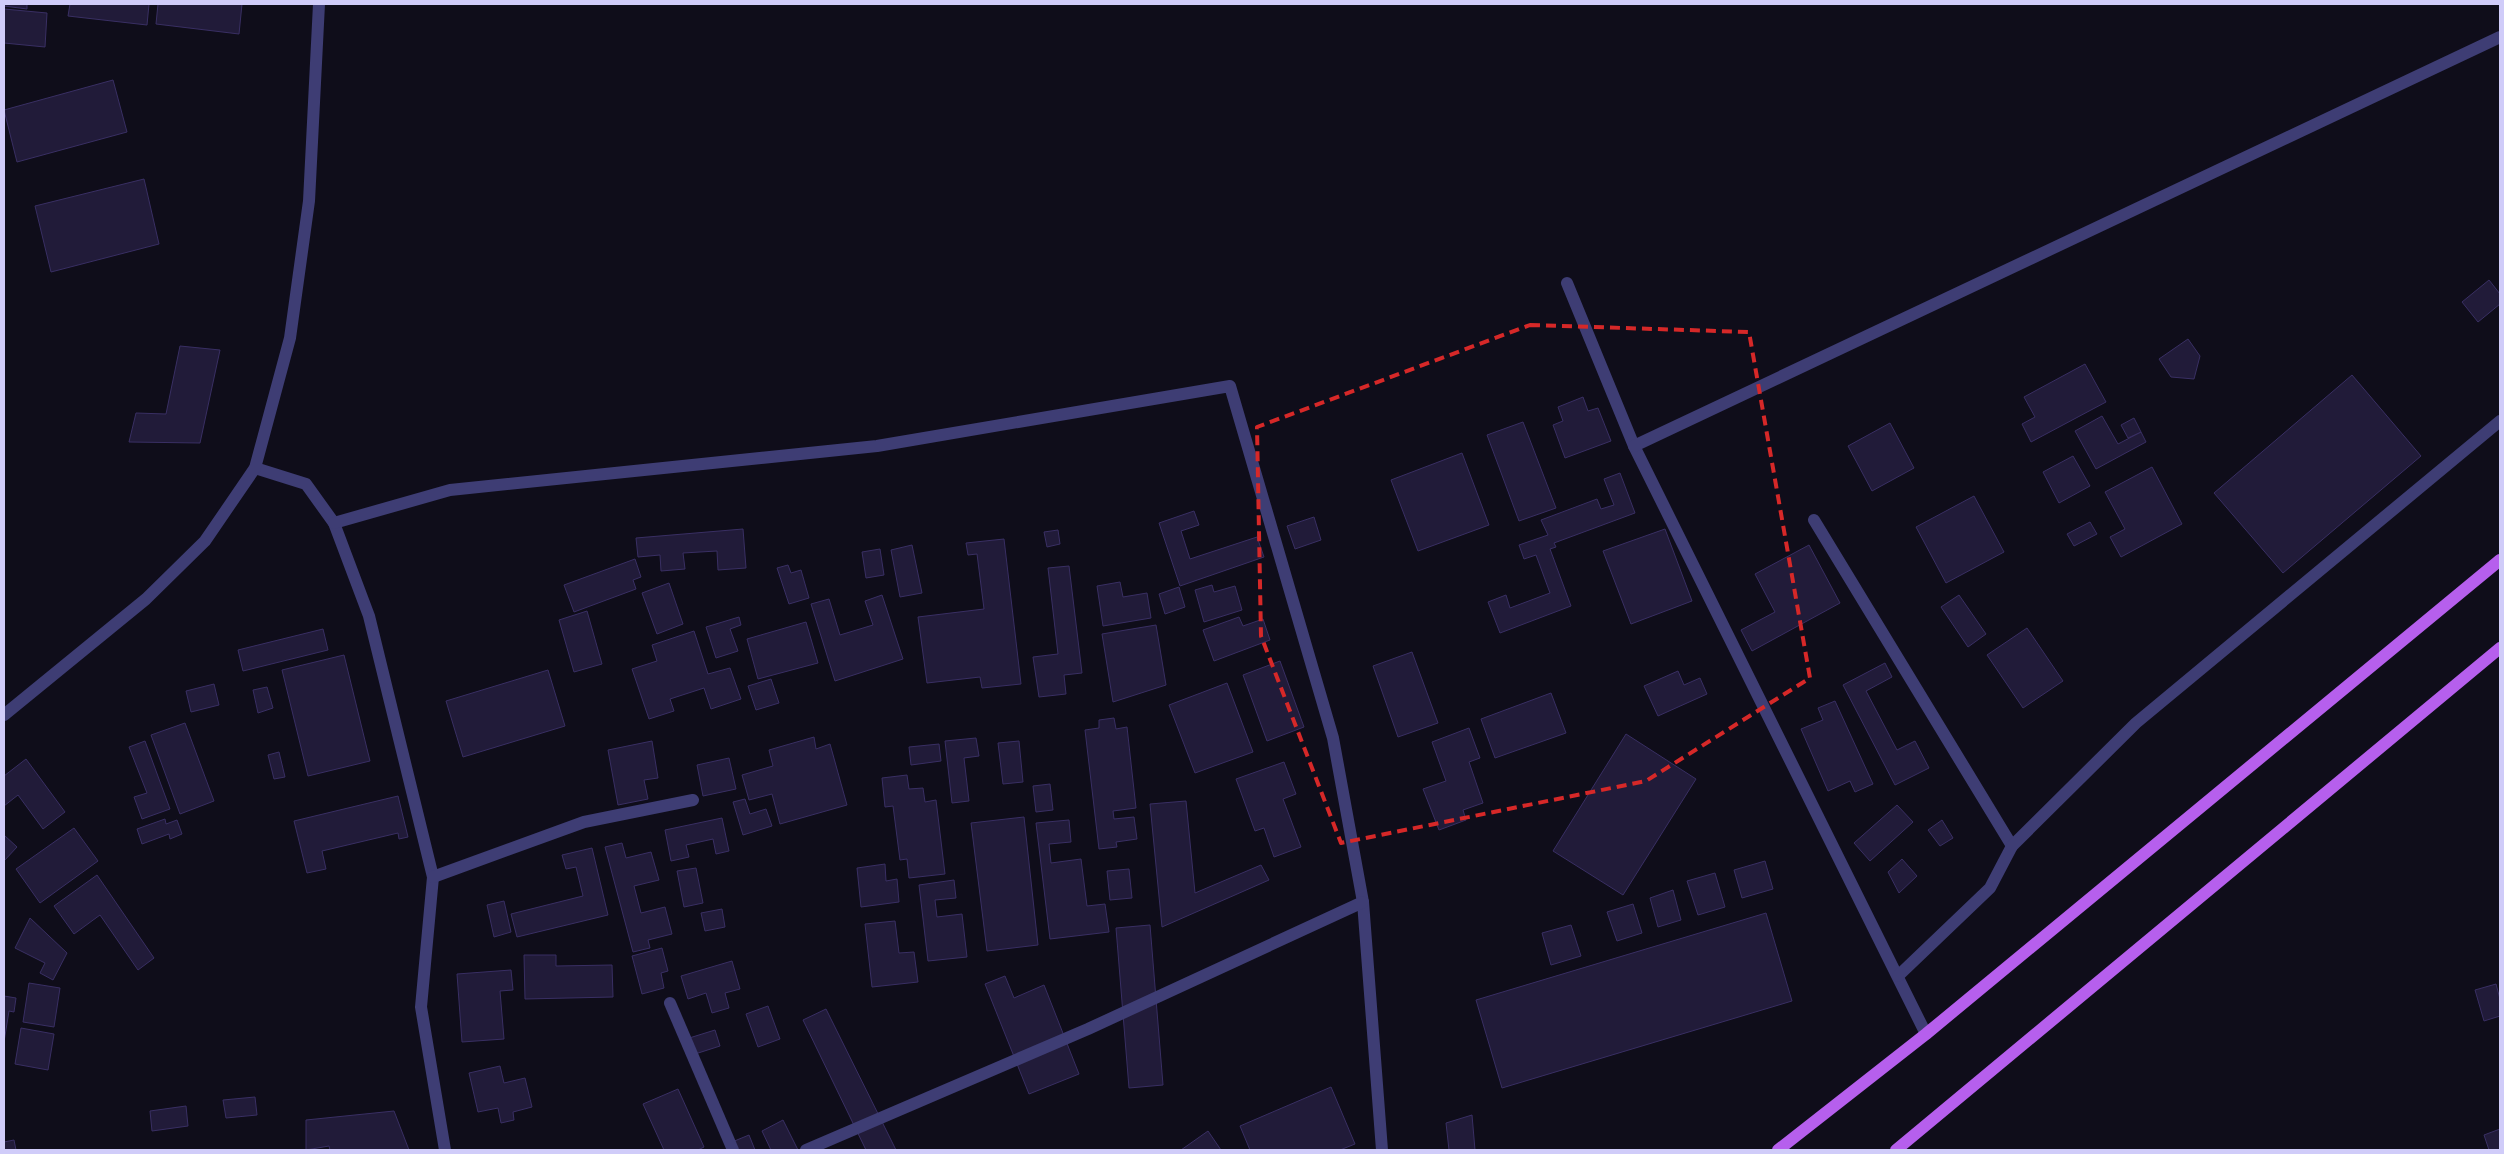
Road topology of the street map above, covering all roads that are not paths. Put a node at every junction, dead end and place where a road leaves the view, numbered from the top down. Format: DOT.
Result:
graph roads {
  1 [pos="319,4"];
  2 [pos="2500,37"];
  3 [pos="1567,283"];
  4 [pos="2500,421"];
  5 [pos="1634,446"];
  6 [pos="255,468"];
  7 [pos="1814,520"];
  8 [pos="334,523"];
  9 [pos="2500,560"];
  10 [pos="2500,648"];
  11 [pos="4,715"];
  12 [pos="693,800"];
  13 [pos="2012,846"];
  14 [pos="433,877"];
  15 [pos="1362,902"];
  16 [pos="1898,976"];
  17 [pos="670,1003"];
  18 [pos="1926,1034"];
  19 [pos="445,1150"];
  20 [pos="733,1150"];
  21 [pos="806,1150"];
  22 [pos="1382,1150"];
  23 [pos="1778,1150"];
  24 [pos="1896,1150"];
  1 -- 6 [label="street"];
  2 -- 5 [label="street"];
  3 -- 5 [label="street"];
  4 -- 13 [label="street"];
  5 -- 16 [label="street"];
  6 -- 8 [label="street"];
  6 -- 11 [label="street"];
  7 -- 13 [label="street"];
  8 -- 14 [label="street"];
  8 -- 15 [label="street"];
  9 -- 18 [label="main road"];
  10 -- 24 [label="main road"];
  12 -- 14 [label="street"];
  13 -- 16 [label="street"];
  14 -- 19 [label="street"];
  15 -- 21 [label="street"];
  15 -- 22 [label="street"];
  16 -- 18 [label="street"];
  17 -- 20 [label="street"];
  18 -- 23 [label="main road"];
}
